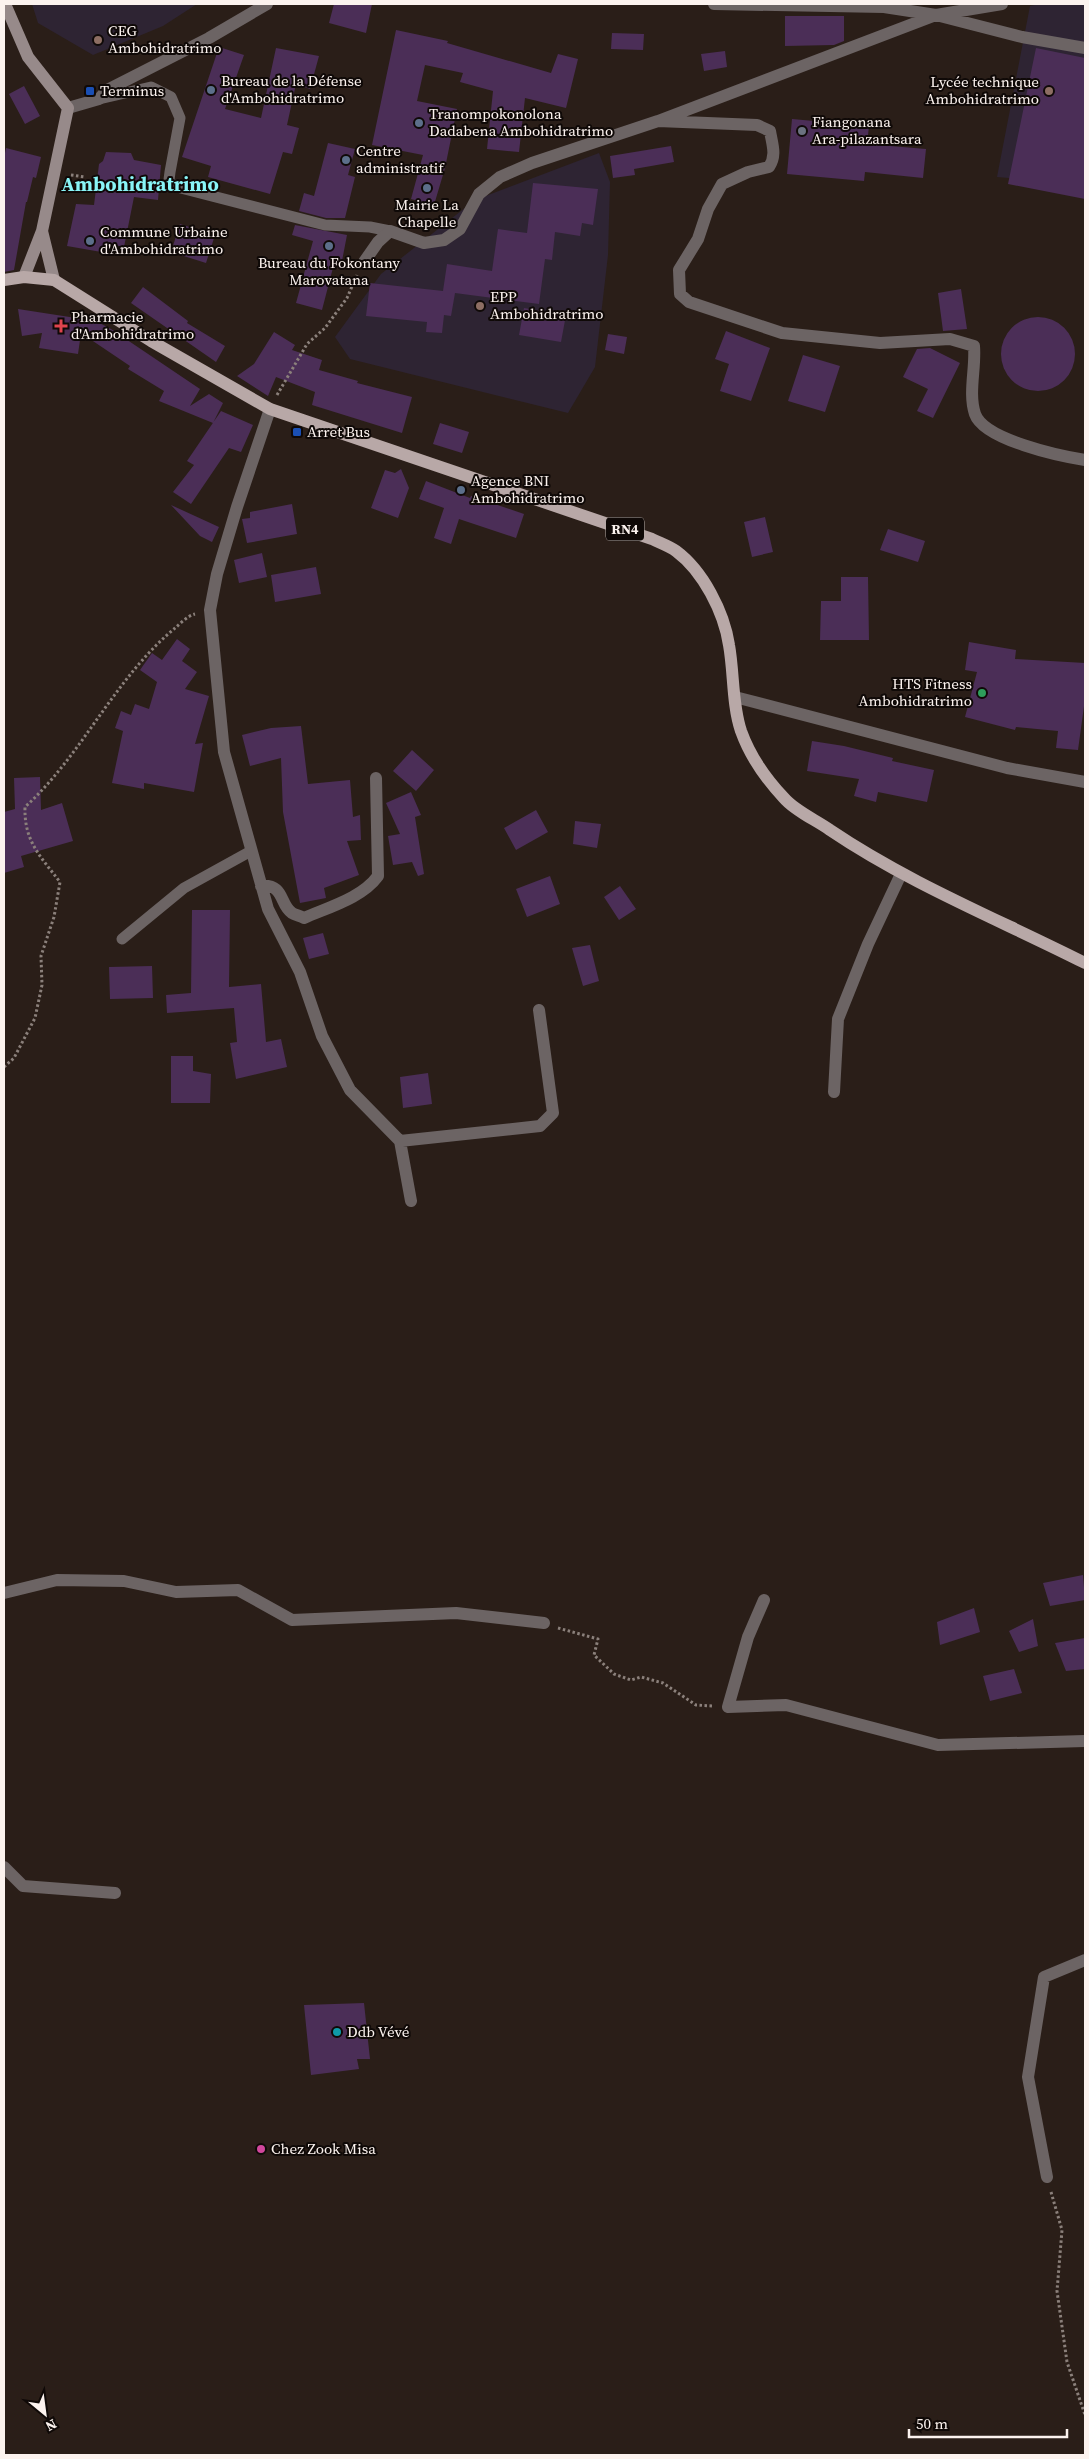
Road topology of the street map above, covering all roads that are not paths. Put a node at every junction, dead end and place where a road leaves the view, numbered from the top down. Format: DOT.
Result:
graph roads {
  1 [pos="5,4"];
  2 [pos="267,4"];
  3 [pos="714,4"];
  4 [pos="1002,4"];
  5 [pos="936,15"];
  6 [pos="1085,48"];
  7 [pos="99,99"];
  8 [pos="68,108"];
  9 [pos="658,121"];
  10 [pos="42,231"];
  11 [pos="390,231"];
  12 [pos="364,262"];
  13 [pos="24,276"];
  14 [pos="4,280"];
  15 [pos="54,280"];
  16 [pos="270,409"];
  17 [pos="1085,460"];
  18 [pos="735,697"];
  19 [pos="376,778"];
  20 [pos="1085,782"];
  21 [pos="251,851"];
  22 [pos="901,874"];
  23 [pos="262,886"];
  24 [pos="122,939"];
  25 [pos="1085,963"];
  26 [pos="539,1010"];
  27 [pos="834,1092"];
  28 [pos="400,1140"];
  29 [pos="411,1201"];
  30 [pos="4,1594"];
  31 [pos="764,1600"];
  32 [pos="544,1623"];
  33 [pos="1085,1741"];
  34 [pos="4,1867"];
  35 [pos="115,1893"];
  36 [pos="1085,1960"];
  37 [pos="1047,2178"];
  1 -- 8 [label="street"];
  2 -- 7 [label="street"];
  3 -- 5 [label="street"];
  4 -- 5 [label="street"];
  5 -- 6 [label="street"];
  5 -- 9 [label="street"];
  7 -- 8 [label="street"];
  7 -- 11 [label="lane"];
  8 -- 10 [label="street"];
  9 -- 11 [label="street"];
  9 -- 17 [label="street"];
  10 -- 13 [label="street"];
  10 -- 15 [label="street"];
  11 -- 12 [label="street"];
  13 -- 14 [label="main road, RN4"];
  13 -- 15 [label="main road, RN4"];
  15 -- 16 [label="main road, RN4"];
  16 -- 18 [label="main road, RN4"];
  16 -- 21 [label="street"];
  18 -- 20 [label="street"];
  18 -- 22 [label="main road, RN4"];
  19 -- 23 [label="street"];
  21 -- 23 [label="street"];
  21 -- 24 [label="lane"];
  22 -- 25 [label="main road, RN4"];
  22 -- 27 [label="street"];
  23 -- 28 [label="street"];
  26 -- 28 [label="street"];
  28 -- 29 [label="street"];
  30 -- 32 [label="street"];
  31 -- 33 [label="street"];
  34 -- 35 [label="street"];
  36 -- 37 [label="street"];
}
